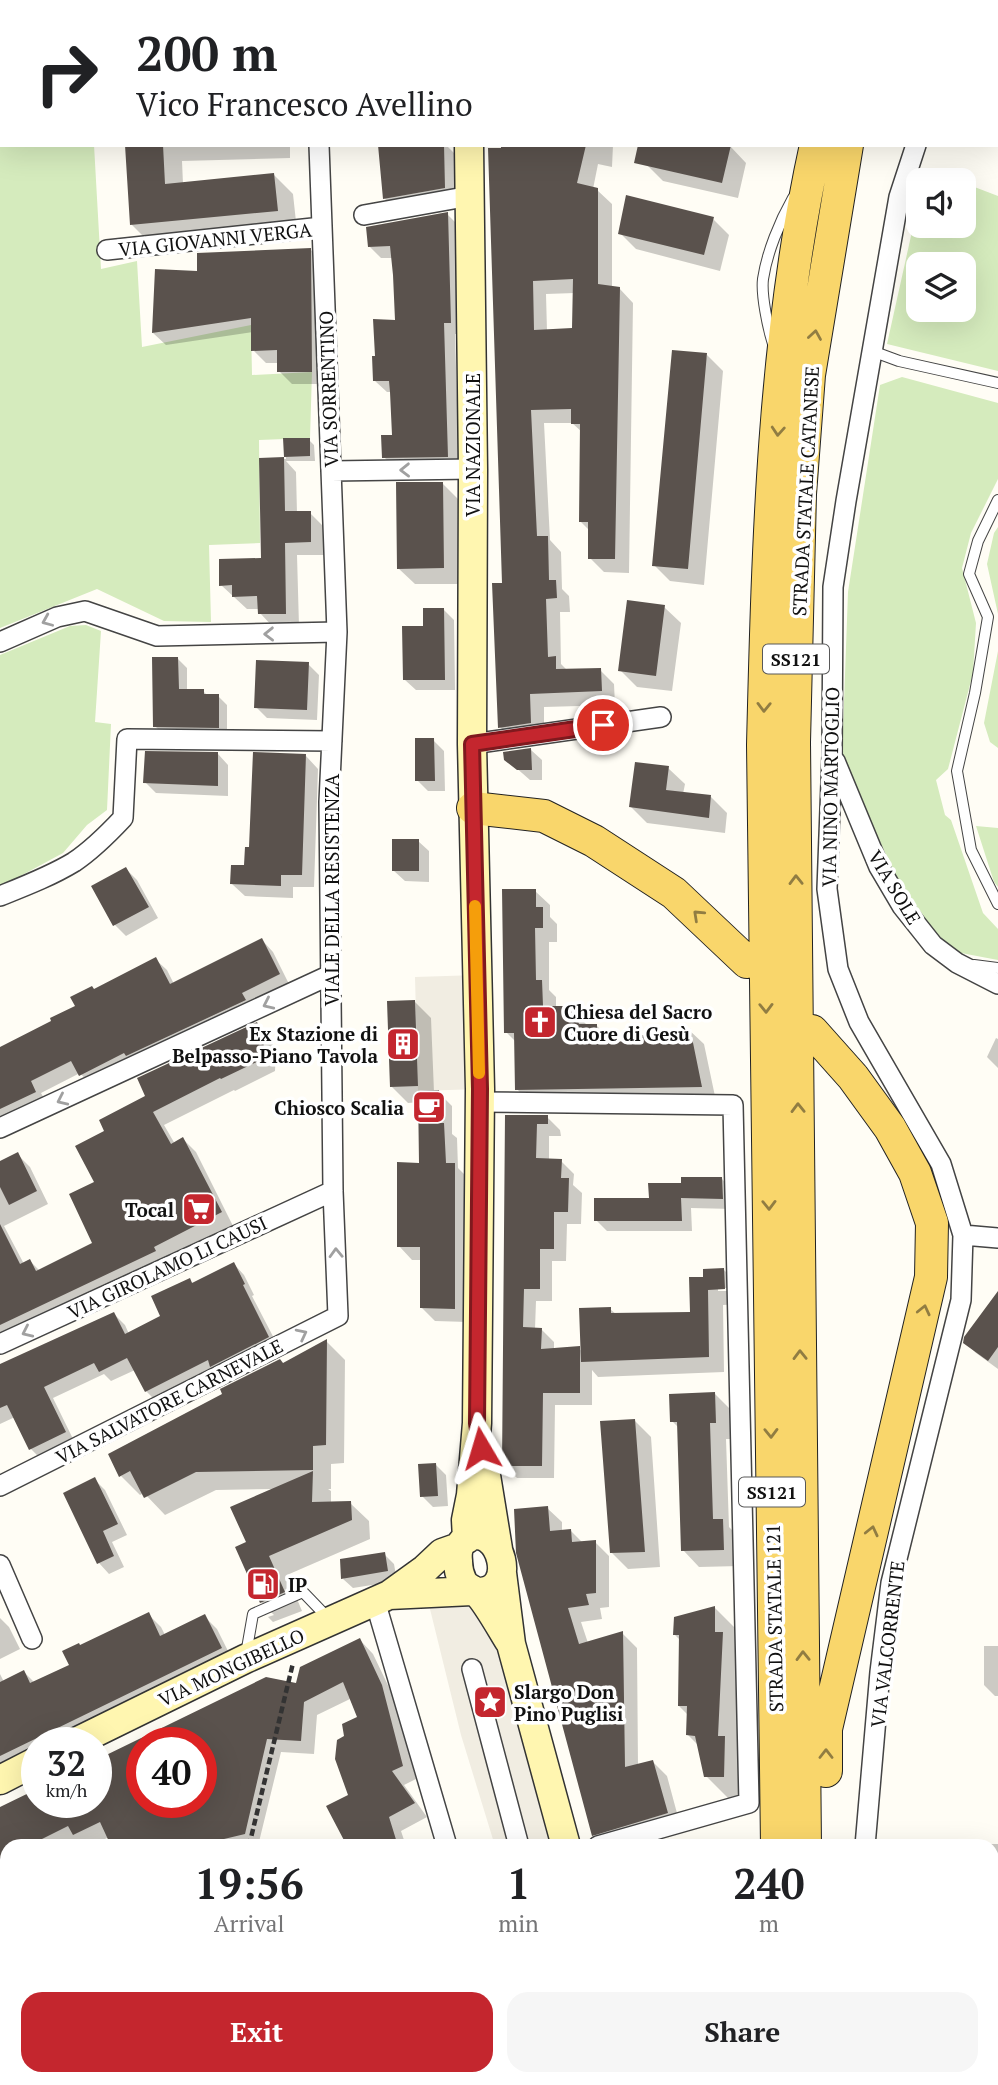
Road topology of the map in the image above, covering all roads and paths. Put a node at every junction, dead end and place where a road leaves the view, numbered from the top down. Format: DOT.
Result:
graph roads {
  1 [pos="319,147"];
  2 [pos="469,147"];
  3 [pos="847,147"];
  4 [pos="915,147"];
  5 [pos="814,154"];
  6 [pos="470,197"];
  7 [pos="364,215"];
  8 [pos="322,227"];
  9 [pos="107,250"];
  10 [pos="872,351"];
  11 [pos="998,383"];
  12 [pos="473,469"];
  13 [pos="331,471"];
  14 [pos="998,500"];
  15 [pos="337,632"];
  16 [pos="0,642"];
  17 [pos="661,717"];
  18 [pos="332,741"];
  19 [pos="472,744"];
  20 [pos="832,756"];
  21 [pos="473,808"];
  22 [pos="0,897"];
  23 [pos="998,904"];
  24 [pos="747,962"];
  25 [pos="957,962"];
  26 [pos="998,968"];
  27 [pos="330,975"];
  28 [pos="998,984"];
  29 [pos="812,1031"];
  30 [pos="479,1102"];
  31 [pos="0,1128"];
  32 [pos="768,1137"];
  33 [pos="799,1176"];
  34 [pos="333,1191"];
  35 [pos="963,1235"];
  36 [pos="998,1238"];
  37 [pos="338,1316"];
  38 [pos="0,1344"];
  39 [pos="944,1363"];
  40 [pos="477,1423"];
  41 [pos="0,1486"];
  42 [pos="463,1543"];
  43 [pos="500,1561"];
  44 [pos="0,1565"];
  45 [pos="474,1591"];
  46 [pos="382,1598"];
  47 [pos="330,1621"];
  48 [pos="300,1635"];
  49 [pos="32,1639"];
  50 [pos="511,1644"];
  51 [pos="245,1659"];
  52 [pos="472,1669"];
  53 [pos="107,1727"];
  54 [pos="21,1769"];
  55 [pos="0,1780"];
  56 [pos="250,1839"];
  57 [pos="445,1839"];
  58 [pos="517,1839"];
  59 [pos="564,1839"];
  60 [pos="623,1839"];
  61 [pos="776,1839"];
  62 [pos="805,1839"];
  63 [pos="826,1839"];
  64 [pos="866,1839"];
  1 -- 8 [label="street, VIA SORRENTINO"];
  2 -- 6 [label="street, VIA NAZIONALE"];
  33 -- 3 [label="main road, STRADA STATALE CATANESE / SS121, one-way"];
  4 -- 10 [label="street, VIA NINO MARTOGLIO"];
  5 -- 32 [label="main road, STRADA STATALE CATANESE / SS121, one-way"];
  6 -- 7 [label="street"];
  6 -- 12 [label="street, VIA NAZIONALE"];
  8 -- 9 [label="street, VIA GIOVANNI VERGA"];
  8 -- 13 [label="street, VIA SORRENTINO"];
  10 -- 11 [label="lane"];
  10 -- 20 [label="street, VIA NINO MARTOGLIO"];
  12 -- 13 [label="street, one-way"];
  12 -- 19 [label="street, VIA NAZIONALE"];
  13 -- 15 [label="street, VIA SORRENTINO"];
  14 -- 23 [label="lane"];
  15 -- 16 [label="street, one-way"];
  15 -- 18 [label="street, VIALE DELLA RESISTENZA"];
  17 -- 19 [label="street"];
  18 -- 22 [label="street"];
  18 -- 27 [label="street, VIALE DELLA RESISTENZA"];
  19 -- 21 [label="street, VIA NAZIONALE"];
  20 -- 25 [label="street, VIA SOLE"];
  20 -- 35 [label="street, VIA NINO MARTOGLIO"];
  24 -- 21 [label="main road, one-way"];
  21 -- 30 [label="street, VIA NAZIONALE"];
  25 -- 26 [label="lane"];
  25 -- 28 [label="street, VIA SOLE"];
  27 -- 31 [label="street, one-way"];
  27 -- 34 [label="street, VIALE DELLA RESISTENZA"];
  63 -- 29 [label="main road, one-way"];
  30 -- 40 [label="street, VIA NAZIONALE"];
  30 -- 60 [label="street"];
  32 -- 61 [label="main road, STRADA STATALE 121 / SS121, one-way"];
  62 -- 33 [label="main road, STRADA STATALE 121 / SS121, one-way"];
  37 -- 34 [label="street, VIALE DELLA RESISTENZA, one-way"];
  34 -- 38 [label="street, VIA GIROLAMO LI CAUSI, one-way"];
  35 -- 36 [label="street"];
  35 -- 39 [label="street, VIA NINO MARTOGLIO"];
  41 -- 37 [label="street, VIA SALVATORE CARNEVALE, one-way"];
  39 -- 64 [label="street, VIA VALCORRENTE"];
  40 -- 42 [label="street"];
  40 -- 43 [label="street"];
  42 -- 43 [label="street"];
  42 -- 45 [label="street"];
  42 -- 46 [label="street"];
  43 -- 45 [label="street"];
  43 -- 50 [label="street"];
  44 -- 49 [label="street"];
  45 -- 46 [label="street"];
  45 -- 50 [label="street"];
  46 -- 47 [label="street, VIA MONGIBELLO"];
  46 -- 57 [label="street"];
  47 -- 48 [label="street, VIA MONGIBELLO"];
  47 -- 51 [label="lane"];
  48 -- 51 [label="street, VIA MONGIBELLO"];
  48 -- 56 [label="path"];
  50 -- 59 [label="street"];
  51 -- 53 [label="street, VIA MONGIBELLO"];
  52 -- 58 [label="street"];
  54 -- 55 [label="street"];
}
